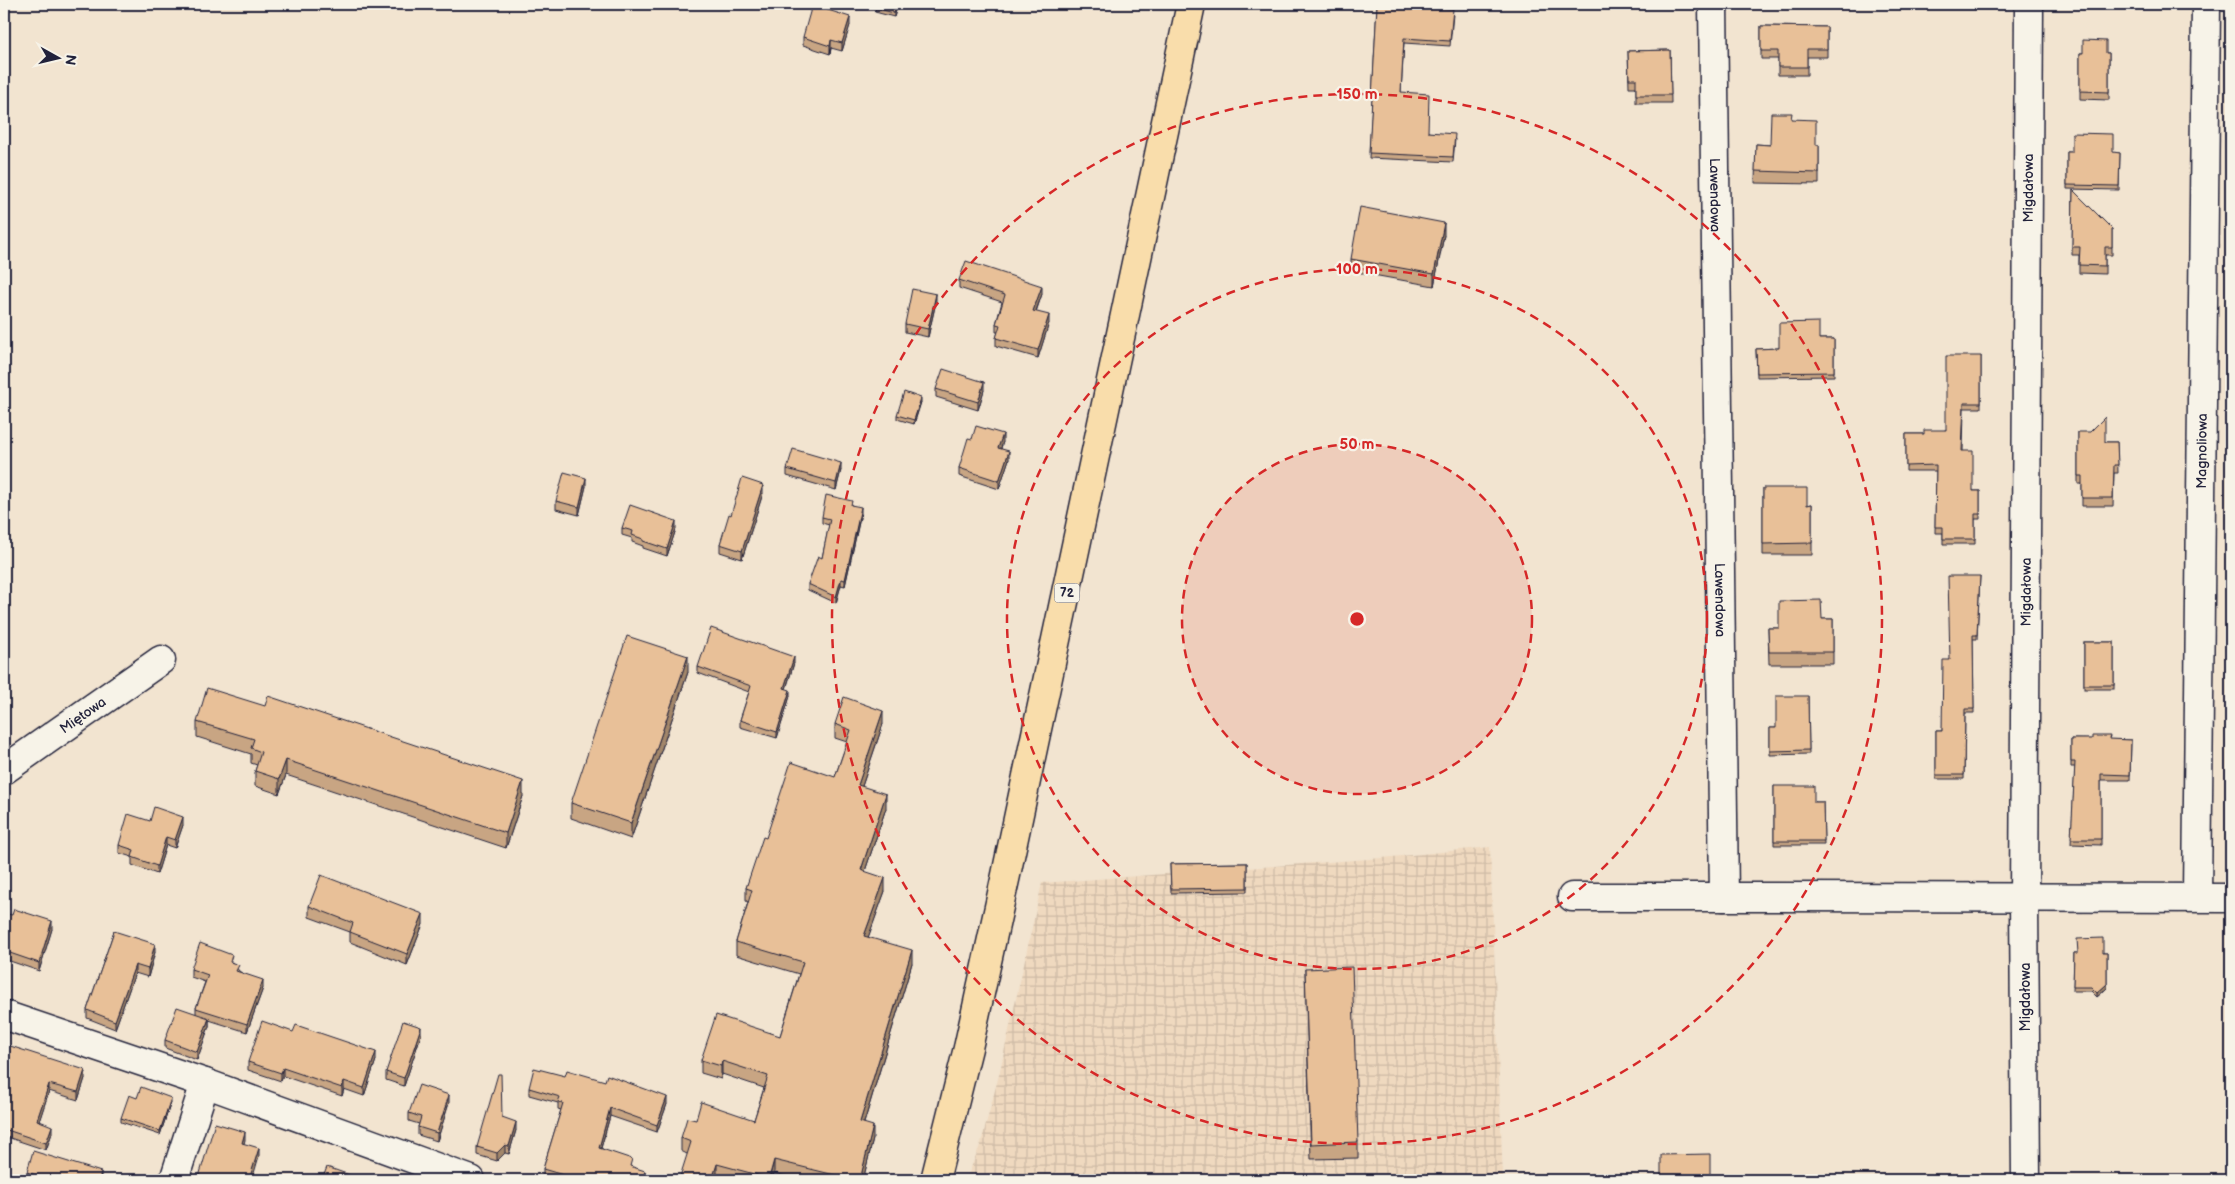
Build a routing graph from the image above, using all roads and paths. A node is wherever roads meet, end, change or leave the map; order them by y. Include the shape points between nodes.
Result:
1 (1191, 4) edge
2 (1713, 4) edge
3 (2029, 4) edge
4 (2206, 4) edge
5 (161, 660) dead end
6 (4, 770) edge
7 (1572, 897) dead end
8 (1724, 897) junction
9 (2197, 897) junction
10 (2231, 898) edge
11 (2024, 899) junction
12 (4, 1015) edge
13 (205, 1083) junction
14 (174, 1180) edge
15 (471, 1180) edge
16 (934, 1180) edge
17 (2026, 1180) edge

1 - 16 main road, 72 via 1006,875 968,1048
2 - 8 street, Lawendowa
3 - 11 street, Migdałowa
4 - 9 street, Magnoliowa
5 - 6 street, Miętowa
7 - 8 street
8 - 11 street
9 - 10 street
9 - 11 street
11 - 17 street, Migdałowa
12 - 13 street
13 - 14 street
13 - 15 street

